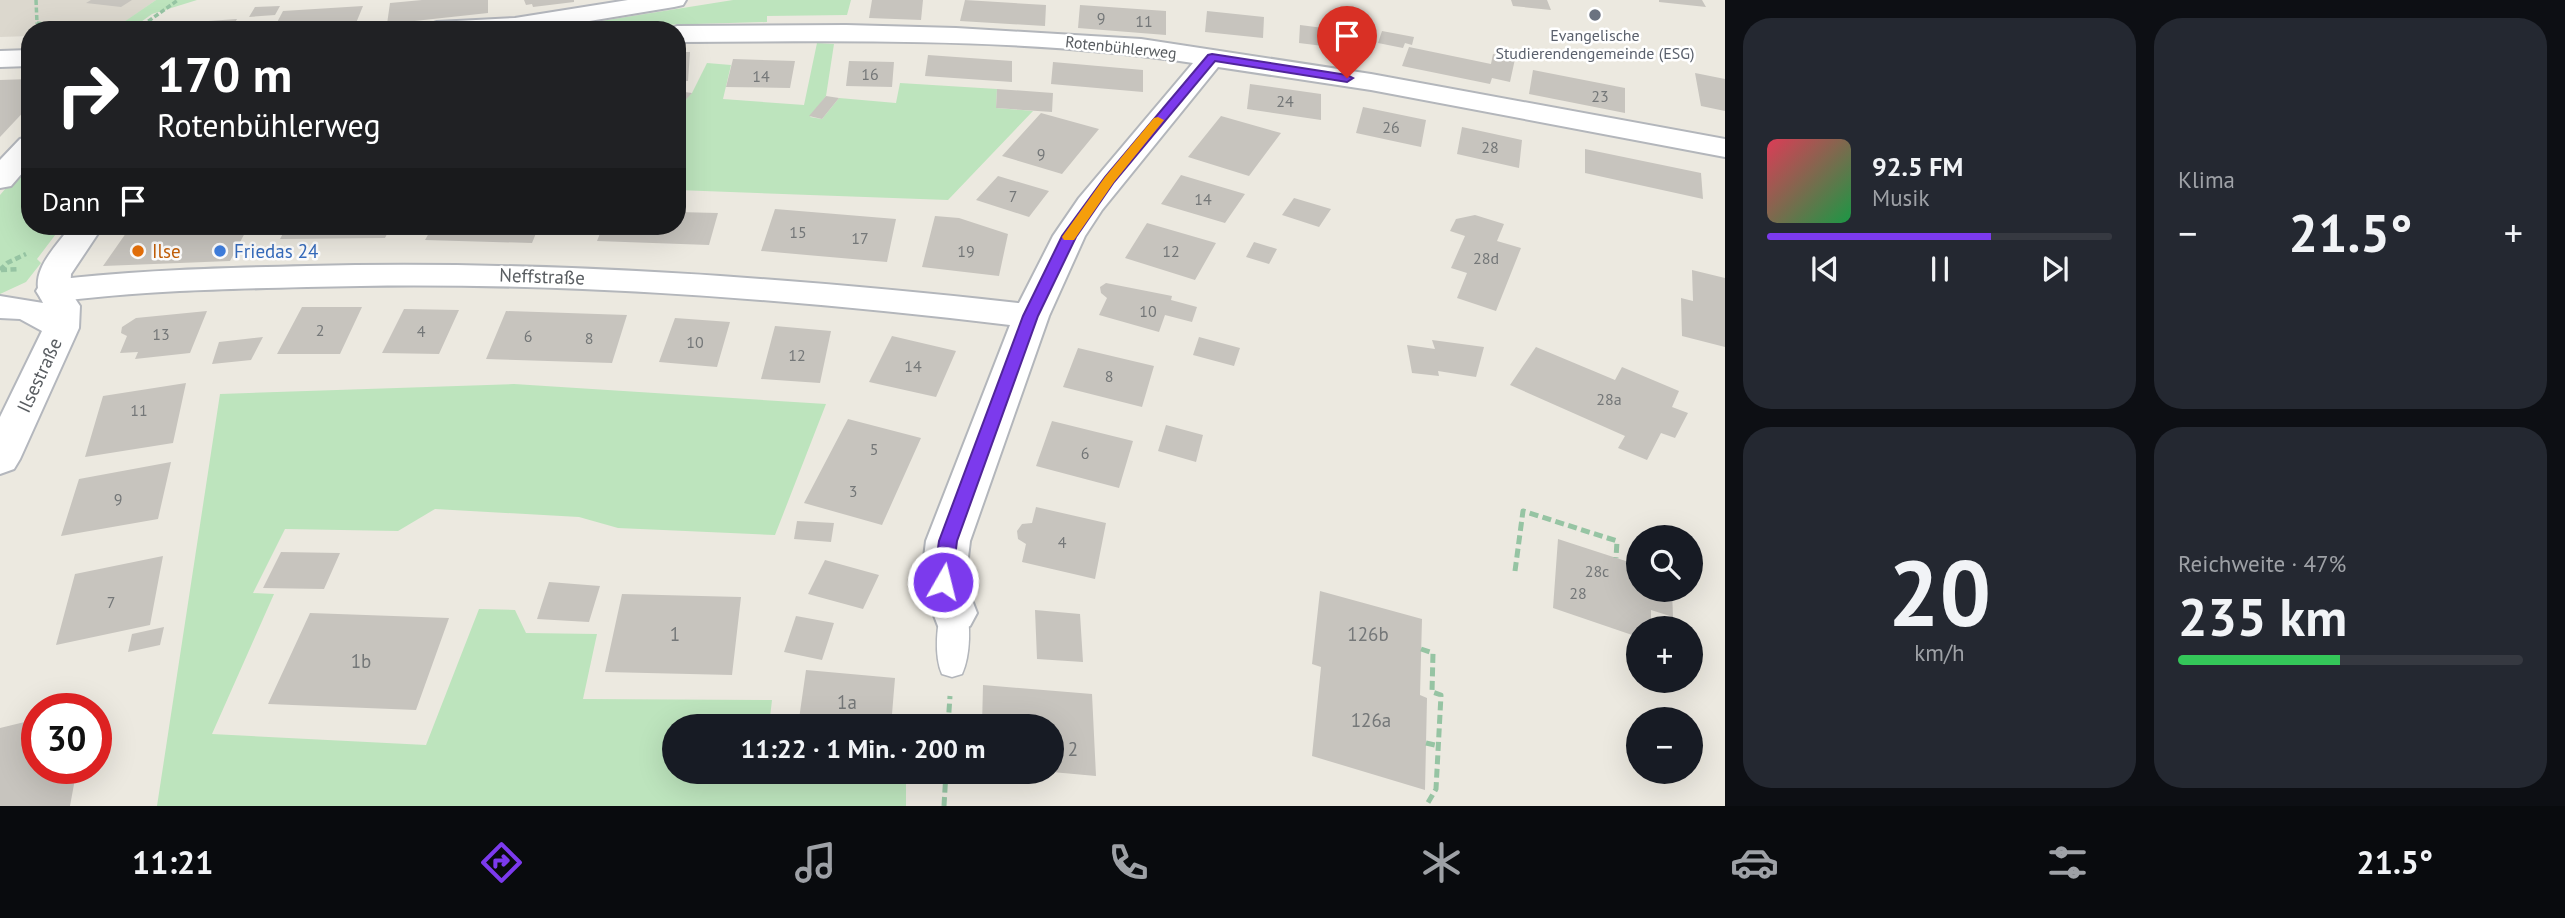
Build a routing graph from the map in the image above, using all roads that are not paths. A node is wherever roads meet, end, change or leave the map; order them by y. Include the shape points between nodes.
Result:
1 (674, 0) edge
2 (556, 21) edge
3 (686, 34) edge
4 (1212, 57) junction
5 (21, 58) edge
6 (0, 59) edge
7 (1725, 148) edge
8 (21, 155) edge
9 (0, 178) edge
10 (81, 235) edge
11 (53, 290) junction
12 (8, 307) edge
13 (1031, 316) junction
14 (61, 328) junction
15 (0, 459) edge
16 (954, 613) joint
17 (952, 665) dead end

1 - 2 street
3 - 4 street, Rotenbühlerweg via 846,33 1054,40
4 - 7 street, Rotenbühlerweg
4 - 13 street via 1090,205 1069,236
5 - 6 street
8 - 9 street
10 - 11 street via 57,268
11 - 12 street, Neffstraße
11 - 13 street, Neffstraße via 117,283 380,273 488,274 735,285
11 - 14 street via 62,306
12 - 14 street via 42,314
13 - 16 street via 948,541 943,582
14 - 15 street, Ilsestraße
16 - 17 lane

